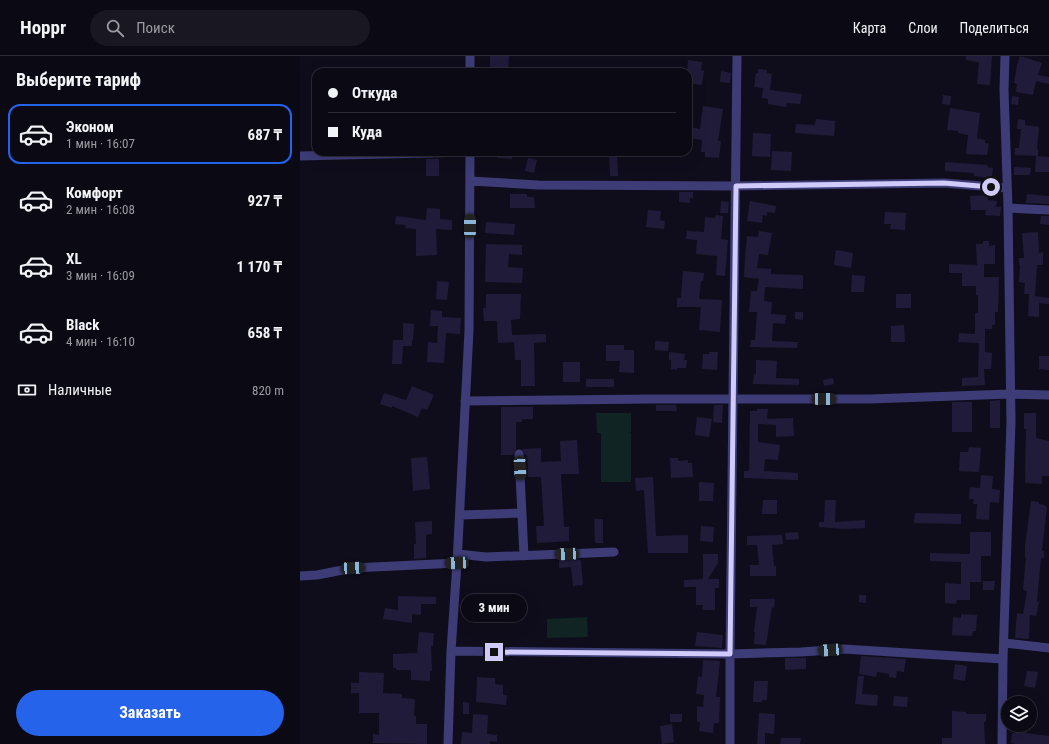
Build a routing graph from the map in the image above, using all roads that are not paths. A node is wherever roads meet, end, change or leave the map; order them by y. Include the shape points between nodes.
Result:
1 (470, 56) edge
2 (737, 56) edge
3 (1005, 56) edge
4 (470, 68) edge
5 (300, 156) edge
6 (312, 156) edge
7 (470, 156) edge
8 (470, 181) junction
9 (736, 186) junction
10 (1006, 188) junction
11 (1008, 208) junction
12 (1049, 210) edge
13 (1010, 394) junction
14 (1049, 395) edge
15 (732, 399) junction
16 (465, 401) junction
17 (519, 454) dead end
18 (522, 513) junction
19 (460, 515) junction
20 (614, 552) dead end
21 (524, 556) junction
22 (458, 559) junction
23 (300, 576) edge
24 (1004, 643) junction
25 (1049, 648) edge
26 (452, 651) junction
27 (730, 654) junction
28 (1003, 659) junction
29 (448, 744) edge
30 (730, 744) edge
31 (1002, 744) edge

1 - 4 street
2 - 9 street
3 - 10 street
5 - 6 street
7 - 8 street
8 - 9 street via 538,185
8 - 16 street via 469,331
9 - 10 street via 944,183
9 - 15 street
10 - 11 street
11 - 12 street
11 - 13 street
13 - 14 street
13 - 15 street via 870,399
13 - 24 street
15 - 16 street
15 - 27 street
16 - 19 street
17 - 18 street
18 - 19 street
18 - 21 street
19 - 22 street
20 - 21 street
21 - 22 street
22 - 23 street via 353,568
22 - 26 street
24 - 25 street
24 - 28 street
26 - 27 street
26 - 29 street
27 - 28 street via 844,649
27 - 30 street
28 - 31 street

